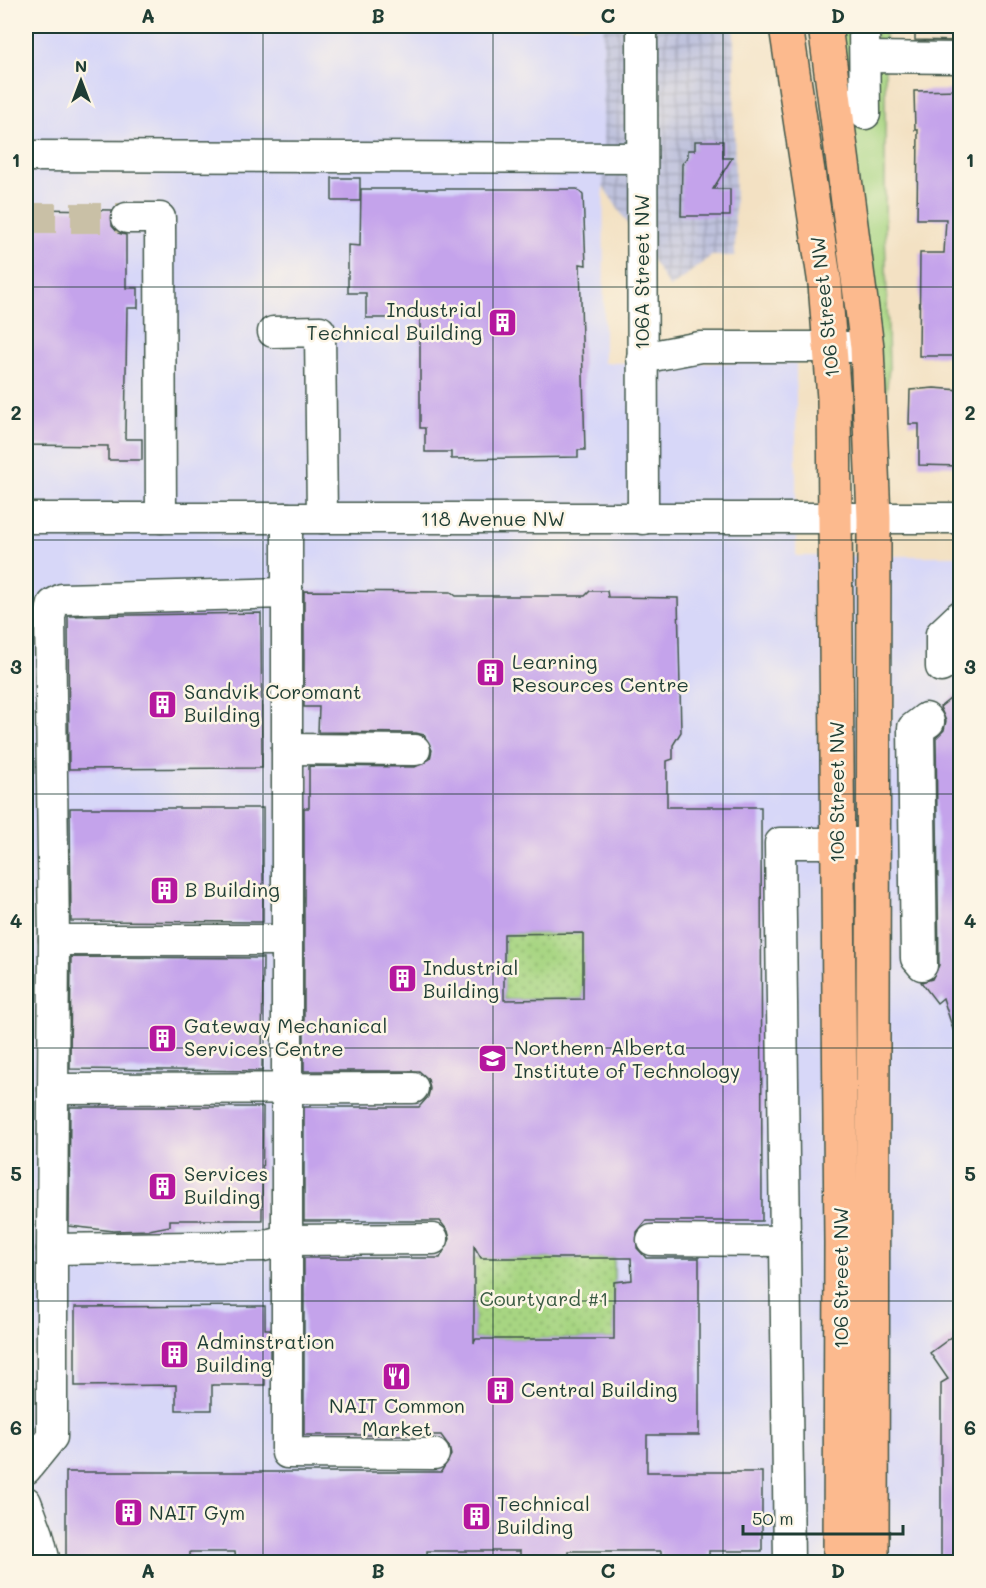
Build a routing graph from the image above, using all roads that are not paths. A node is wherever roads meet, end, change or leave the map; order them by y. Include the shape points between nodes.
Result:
1 (642, 26) edge
2 (786, 26) edge
3 (825, 26) edge
4 (864, 26) edge
5 (865, 57) junction
6 (960, 58) edge
7 (865, 114) dead end
8 (26, 156) edge
9 (642, 158) junction
10 (127, 218) tunnel mouth
11 (273, 332) dead end
12 (867, 347) junction
13 (832, 348) junction
14 (642, 358) junction
15 (26, 518) edge
16 (162, 518) junction
17 (287, 518) junction
18 (322, 518) junction
19 (874, 518) junction
20 (960, 518) edge
21 (643, 519) junction
22 (836, 519) junction
23 (287, 593) junction
24 (960, 616) edge
25 (941, 667) dead end
26 (287, 749) junction
27 (415, 750) dead end
28 (837, 842) junction
29 (874, 843) junction
30 (54, 940) junction
31 (286, 940) junction
32 (916, 958) joint
33 (413, 1088) dead end
34 (53, 1089) junction
35 (285, 1089) junction
36 (432, 1239) dead end
37 (285, 1240) junction
38 (652, 1240) dead end
39 (785, 1241) junction
40 (52, 1249) junction
41 (434, 1454) dead end
42 (26, 1468) edge
43 (26, 1502) edge
44 (45, 1563) edge
45 (789, 1563) edge
46 (840, 1563) edge
47 (872, 1563) edge

1 - 9 street, 106A Street NW
2 - 13 main road, 106 Street NW
3 - 12 main road, 106 Street NW
4 - 5 street
5 - 6 street
5 - 7 street
8 - 9 street
9 - 14 street, 106A Street NW
10 - 16 street via 160,218
11 - 18 street via 320,331
12 - 13 street
12 - 19 main road, 106 Street NW
13 - 14 street via 700,347
13 - 22 main road, 106 Street NW
14 - 21 street, 106A Street NW
15 - 16 street, 118 Avenue NW
16 - 17 street, 118 Avenue NW
17 - 18 street, 118 Avenue NW
17 - 23 street
18 - 21 street, 118 Avenue NW
19 - 20 street, 118 Avenue NW
19 - 22 street, 118 Avenue NW
19 - 29 main road, 106 Street NW
21 - 22 street, 118 Avenue NW
22 - 28 main road, 106 Street NW
23 - 26 street
23 - 30 street via 62,599 53,604 50,616
24 - 25 street via 941,634
26 - 27 street
26 - 31 street
28 - 29 street
28 - 39 street via 780,843
28 - 46 main road, 106 Street NW
29 - 47 main road, 106 Street NW
30 - 31 street
30 - 34 street
31 - 35 street
32 - 32 street via 913,728 926,718 929,722 919,729 922,966
33 - 35 street
34 - 35 street
34 - 40 street
35 - 37 street
36 - 37 street
37 - 40 street via 263,1246
37 - 41 street via 287,1453
38 - 39 street
39 - 45 street
40 - 42 street via 52,1437
43 - 44 street

